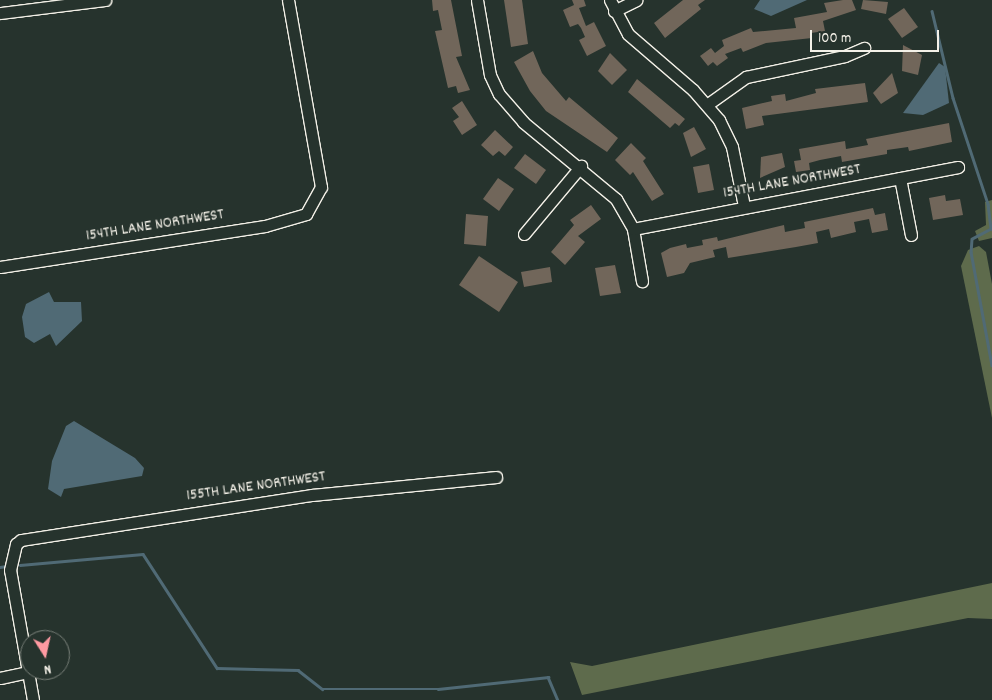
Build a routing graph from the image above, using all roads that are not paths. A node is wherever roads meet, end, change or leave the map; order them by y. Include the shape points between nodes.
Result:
1 (105, 0) edge
2 (288, 0) edge
3 (477, 0) edge
4 (637, 0) edge
5 (612, 6) edge
6 (0, 13) edge
7 (864, 48) dead end
8 (708, 104) junction
9 (581, 166) junction
10 (958, 167) dead end
11 (900, 178) junction
12 (744, 206) junction
13 (633, 229) junction
14 (524, 234) dead end
15 (911, 235) dead end
16 (0, 267) edge
17 (642, 281) dead end
18 (496, 477) dead end
19 (21, 630) edge
20 (20, 674) edge
21 (0, 678) edge
22 (29, 680) edge
23 (33, 700) edge

1 - 6 street
2 - 16 street, 154TH LANE NORTHWEST via 321,187 312,209 294,220 265,226
3 - 9 street via 490,75 499,94 523,122
4 - 5 street
5 - 8 street via 640,48
7 - 8 street via 844,56 746,77
8 - 12 street via 732,148
9 - 13 street via 616,199
9 - 14 street
10 - 11 street, 154TH LANE NORTHWEST
11 - 12 street, 154TH LANE NORTHWEST
11 - 15 street
12 - 13 street, 154TH LANE NORTHWEST
13 - 17 street
18 - 19 street, 155TH LANE NORTHWEST via 312,495 22,540 16,544 10,570
20 - 21 street
22 - 23 street

